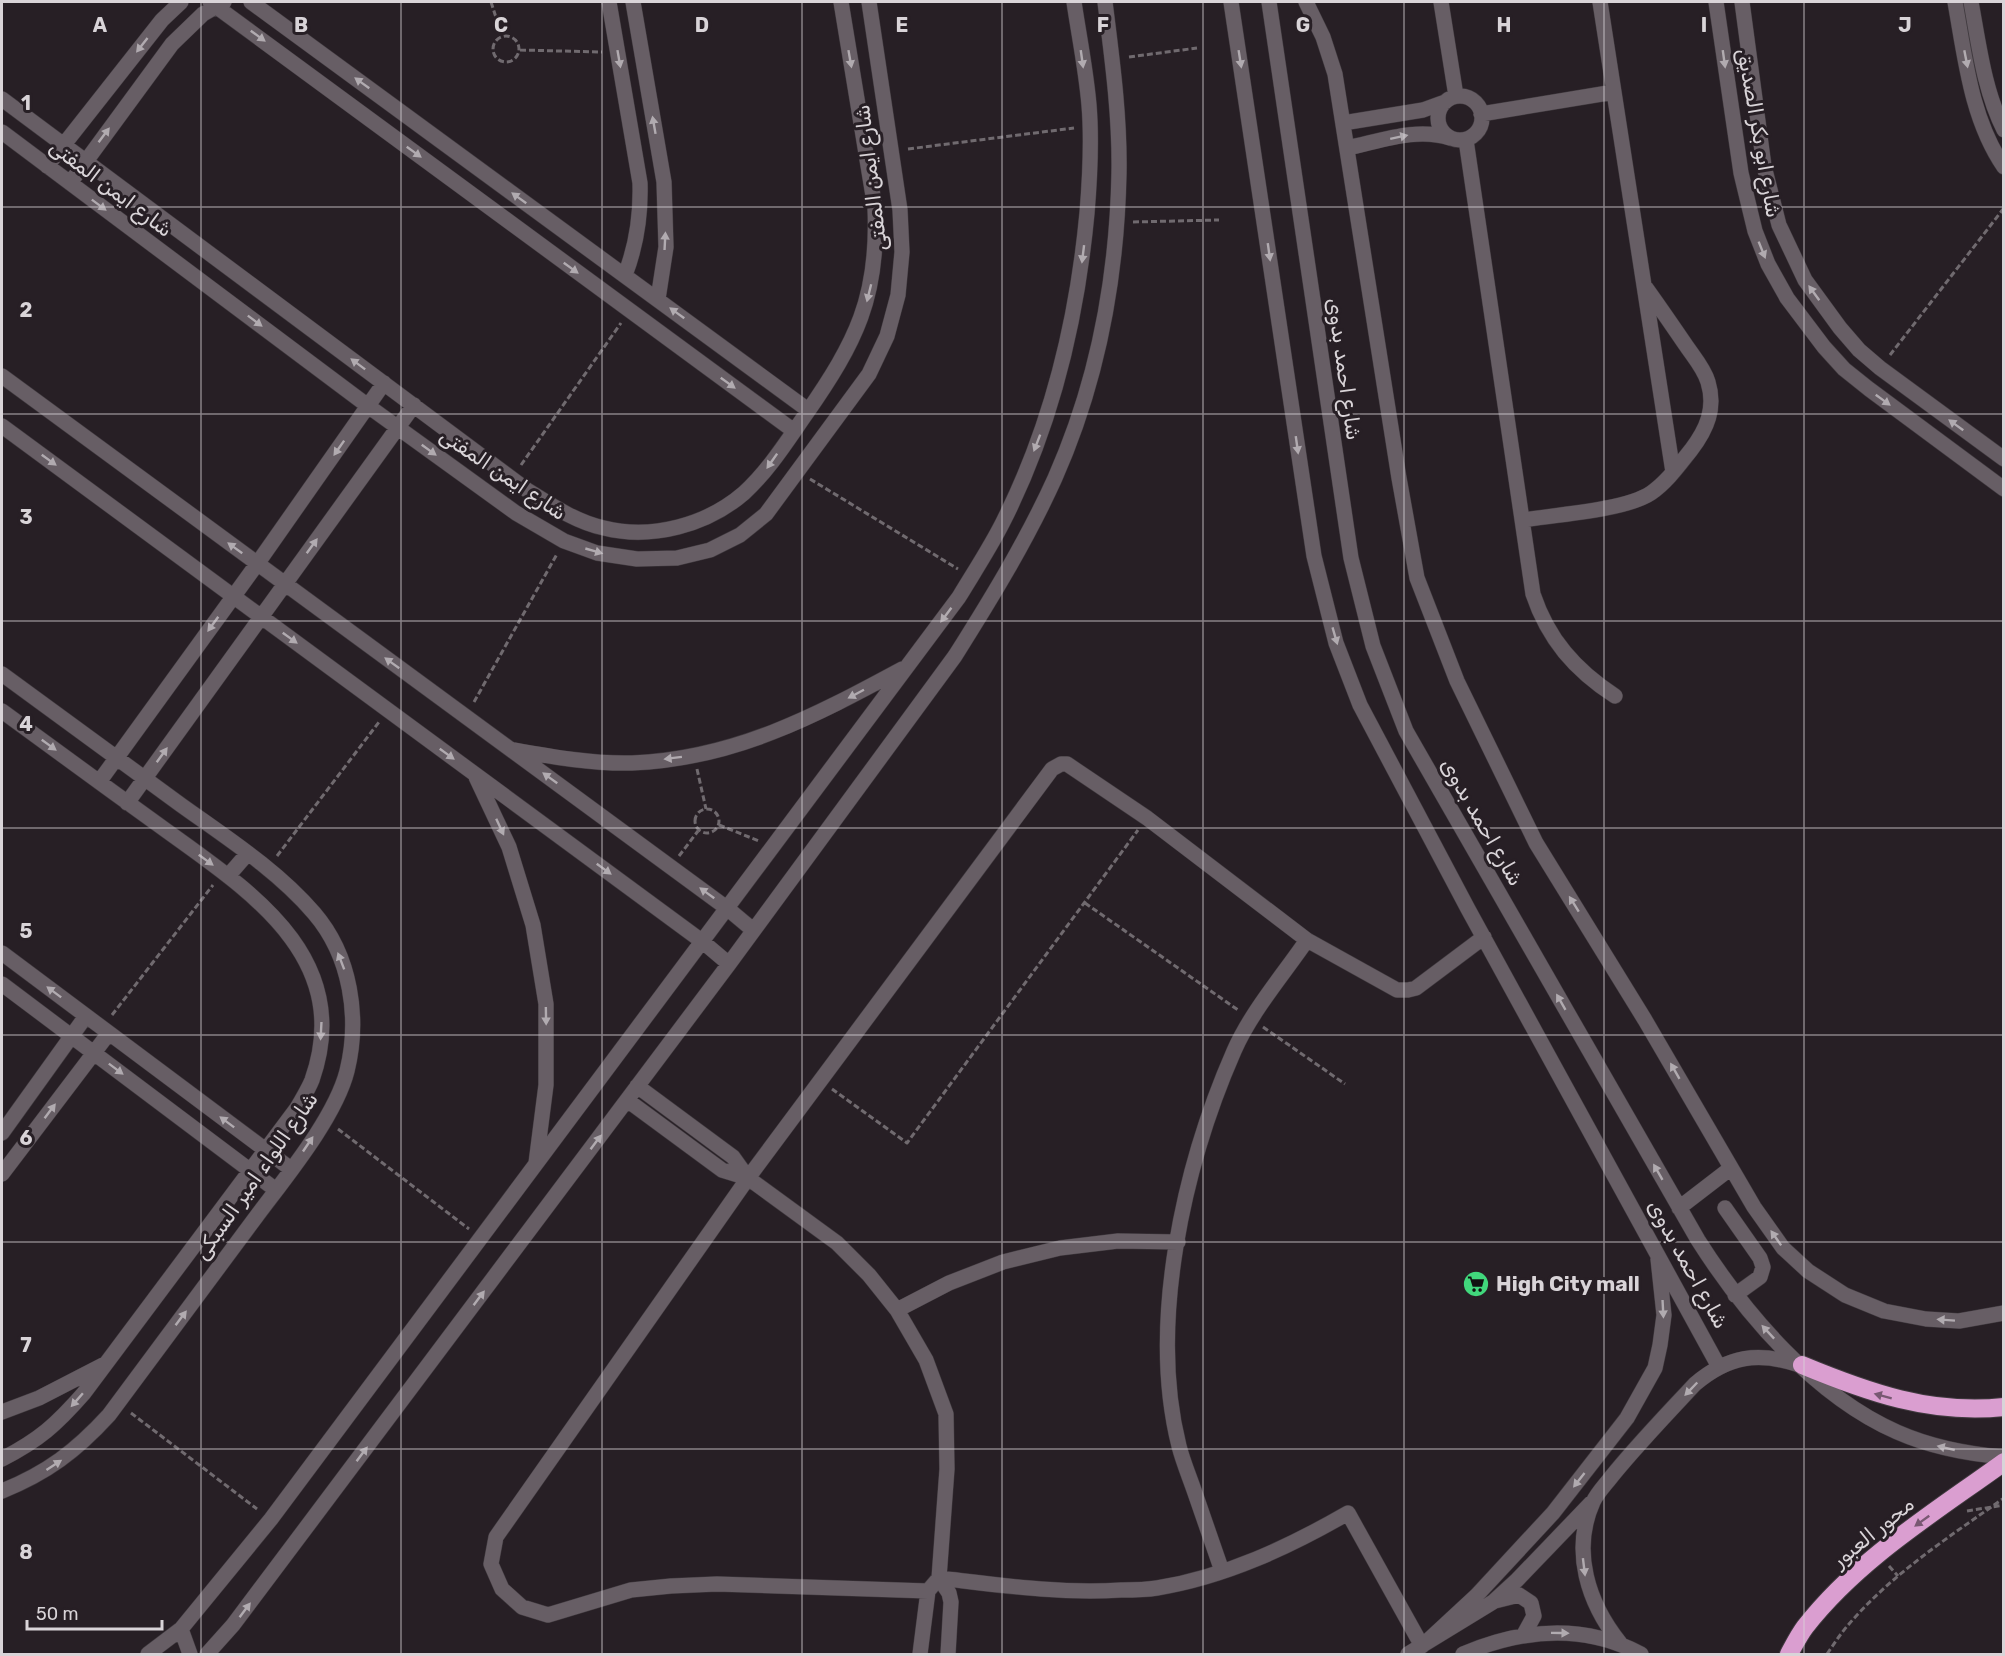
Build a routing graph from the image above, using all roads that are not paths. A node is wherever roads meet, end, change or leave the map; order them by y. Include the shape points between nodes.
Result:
1 (181, 2) edge
2 (251, 2) edge
3 (609, 2) edge
4 (633, 2) edge
5 (841, 2) edge
6 (868, 2) edge
7 (1074, 2) edge
8 (1105, 2) edge
9 (1231, 2) edge
10 (1269, 2) edge
11 (1306, 2) edge
12 (1441, 2) edge
13 (1600, 2) edge
14 (1716, 2) edge
15 (1742, 2) edge
16 (1955, 2) edge
17 (1971, 2) edge
18 (217, 3) edge
19 (316, 49) junction
20 (302, 69) junction
21 (1614, 92) junction
22 (2, 99) edge
23 (1451, 99) junction
24 (1481, 114) junction
25 (1343, 123) junction
26 (2004, 130) edge
27 (2, 132) edge
28 (1450, 138) junction
29 (1466, 140) junction
30 (63, 145) junction
31 (1347, 148) junction
32 (85, 161) junction
33 (47, 166) junction
34 (2004, 167) edge
35 (70, 183) junction
36 (625, 275) junction
37 (1643, 284) junction
38 (658, 299) junction
39 (2, 376) edge
40 (384, 383) junction
41 (414, 405) junction
42 (368, 406) junction
43 (808, 410) junction
44 (2, 426) edge
45 (398, 427) junction
46 (794, 431) junction
47 (2004, 459) edge
48 (1673, 472) junction
49 (2004, 489) edge
50 (1523, 520) junction
51 (257, 564) junction
52 (285, 584) junction
53 (234, 596) junction
54 (261, 617) junction
55 (908, 666) junction
56 (2, 674) edge
57 (1614, 696) dead end
58 (2, 711) edge
59 (510, 750) junction
60 (116, 758) junction
61 (475, 774) junction
62 (145, 779) junction
63 (99, 782) junction
64 (128, 803) junction
65 (248, 853) junction
66 (226, 874) junction
67 (728, 909) junction
68 (753, 930) junction
69 (1484, 937) junction
70 (1307, 940) junction
71 (703, 942) junction
72 (2, 953) edge
73 (729, 964) junction
74 (2, 984) edge
75 (86, 1016) junction
76 (105, 1031) junction
77 (72, 1037) junction
78 (94, 1053) junction
79 (637, 1086) junction
80 (627, 1100) junction
81 (4, 1124) edge
82 (266, 1151) junction
83 (536, 1165) junction
84 (1731, 1168) junction
85 (291, 1169) junction
86 (251, 1171) junction
87 (2, 1174) edge
88 (748, 1178) junction
89 (276, 1190) junction
90 (1679, 1208) junction
91 (1725, 1209) dead end
92 (1178, 1242) junction
93 (1657, 1251) junction
94 (1735, 1295) junction
95 (897, 1310) junction
96 (2004, 1313) edge
97 (106, 1363) junction
98 (1802, 1365) junction
99 (1719, 1366) junction
100 (2004, 1407) edge
101 (2, 1412) edge
102 (2004, 1457) edge
103 (2, 1459) edge
104 (2004, 1462) edge
105 (2, 1491) edge
106 (1593, 1501) junction
107 (1222, 1571) junction
108 (939, 1578) junction
109 (928, 1592) junction
110 (1493, 1602) junction
111 (181, 1629) junction
112 (1523, 1636) junction
113 (1620, 1643) junction
114 (1422, 1646) junction
115 (1472, 1653) edge
116 (148, 1654) edge
117 (190, 1654) edge
118 (207, 1654) edge
119 (920, 1654) edge
120 (948, 1654) edge
121 (1408, 1654) edge
122 (1641, 1654) edge
123 (1789, 1654) edge

1 -> 30 street via 162,20
2 - 19 street
3 -> 36 street via 640,183 638,234
38 -> 4 street via 666,247 664,182
5 -> 43 street, شارع ايمن المفتى via 875,208 877,242 865,309 852,341
45 -> 6 street, شارع ايمن المفتى via 516,513 564,541 597,553 637,560 677,558 710,550 740,535 766,514 869,374 887,336 898,295 900,210
7 -> 55 street via 1090,126 1089,188 1073,317 1037,442 1003,522 959,597
8 - 68 street via 1117,102 1116,243 1090,381 1068,448 1040,510 955,656
9 -> 69 street, شارع احمد بدوى via 1314,556 1336,643 1360,705
90 -> 10 street, شارع احمد بدوى via 1406,731 1372,646 1351,558
11 - 25 street via 1335,74
12 - 23 street
13 - 21 street
14 -> 49 street, شارع ابو بكر الصديق via 1741,174 1755,231 1787,298 1844,369
47 -> 15 street, شارع ابو بكر الصديق via 1858,350 1805,280 1779,225 1764,166
16 -> 34 street via 1983,128
17 - 26 street via 1985,82
18 -> 20 street
32 -> 18 street via 172,44
19 - 20 street
36 -> 19 street
20 -> 46 street
21 - 24 street
21 - 37 street
22 - 30 street, شارع ايمن المفتى
23 - 24 street via 1474,101
23 - 25 street via 1411,112
23 - 28 street via 1441,107 1438,118 1441,130
24 - 29 street via 1480,128
25 - 31 street
27 - 33 street, شارع ايمن المفتى
28 - 29 street
31 -> 28 street via 1416,133
29 - 50 street
30 - 32 street, شارع ايمن المفتى
30 - 33 street
84 -> 31 street via 1536,843 1457,681 1417,578
32 - 35 street
40 -> 32 street, شارع ايمن المفتى
33 - 35 street, شارع ايمن المفتى
35 -> 42 street, شارع ايمن المفتى
36 - 38 street
37 - 48 street
37 - 48 street via 1700,366 1711,395 1707,426
43 -> 38 street
51 -> 39 street
40 - 41 street, شارع ايمن المفتى
40 - 42 street
41 - 45 street
46 -> 41 street, شارع ايمن المفتى via 766,471 720,510 693,523 633,532 603,528 563,513
42 - 45 street, شارع ايمن المفتى
42 -> 51 street
43 - 46 street, شارع ايمن المفتى
44 -> 53 street
52 -> 45 street
48 - 50 street via 1650,494 1636,501
50 - 57 street via 1533,594 1546,627 1568,658
51 - 52 street
51 - 53 street
52 - 54 street
59 -> 52 street
53 - 54 street
53 -> 60 street
54 -> 61 street
62 -> 54 street
55 -> 59 street via 833,706 726,750 632,763 572,760
55 - 67 street
56 - 60 street, شارع اللواء امير السبكى
58 -> 63 street, شارع اللواء امير السبكى
67 -> 59 street
60 - 62 street, شارع اللواء امير السبكى
60 - 63 street
61 -> 71 street
61 -> 83 street via 513,858 533,925 546,1004 546,1085
62 - 64 street
62 - 65 street, شارع اللواء امير السبكى
63 - 64 street, شارع اللواء امير السبكى
64 -> 66 street, شارع اللواء امير السبكى
65 - 66 street
85 -> 65 street, شارع اللواء امير السبكى via 334,1104 346,1073 353,1040 353,1007 334,943 316,915
66 -> 82 street, شارع اللواء امير السبكى via 291,936 307,962 320,1011 319,1052 311,1081
67 - 68 street
67 - 71 street
68 - 73 street
69 - 70 street via 1427,981 1408,990 1397,990
69 - 93 street, شارع احمد بدوى
70 - 88 street via 1147,818 1067,764 1056,766
70 - 92 street via 1234,1049 1185,1192
71 - 73 street
71 - 83 street
75 -> 72 street
73 - 79 street
74 - 77 street
75 - 76 street
75 - 77 street
76 - 78 street
82 -> 76 street
77 - 78 street
77 - 81 street
78 -> 86 street
87 -> 78 street
79 - 80 street
79 - 88 street via 733,1157
80 - 88 street via 722,1170
118 -> 80 street via 233,1625
82 - 85 street
82 - 86 street, شارع اللواء امير السبكى
83 - 111 street via 271,1519
84 - 90 street
96 -> 84 street via 1959,1321 1926,1318 1884,1311 1845,1295 1808,1271 1783,1248
85 - 89 street, شارع اللواء امير السبكى
86 - 89 street
86 - 97 street, شارع اللواء امير السبكى
88 - 95 street via 837,1243
88 - 109 street via 496,1537 491,1564 501,1589 522,1607 548,1615 631,1590 671,1586 717,1584
105 -> 89 street, شارع اللواء امير السبكى via 57,1463 85,1441 118,1403
90 - 94 street, شارع احمد بدوى
91 - 94 street via 1763,1268 1760,1277
92 - 95 street via 1118,1241 1060,1248 1003,1262
92 - 107 street via 1168,1324 1170,1396 1179,1446
93 - 99 street, شارع احمد بدوى
93 -> 114 street via 1664,1315 1654,1368 1642,1393 1554,1513 1477,1595
98 -> 94 street, شارع احمد بدوى
95 - 108 street via 926,1360 946,1414 947,1469
97 - 101 street via 39,1398
97 -> 103 street, شارع اللواء امير السبكى via 59,1422
98 - 99 street via 1760,1357
100 -> 98 highway via 1917,1404 1879,1395
102 -> 98 street, شارع احمد بدوى via 1942,1448 1896,1432 1830,1392
99 -> 106 street via 1695,1384
104 -> 123 highway, محور العبور via 1890,1545 1842,1586 1804,1628
106 - 110 street
106 -> 113 street via 1584,1531 1584,1571 1592,1597
107 - 108 street via 1156,1588 1077,1592
107 - 114 street via 1312,1534 1348,1513
108 - 109 street
108 - 120 street via 951,1602
109 - 119 street
110 - 112 street via 1519,1596 1531,1603 1534,1616
110 - 114 street
111 - 116 street
111 - 117 street
112 -> 113 street via 1557,1632
112 - 115 street
113 - 122 street
114 - 121 street

